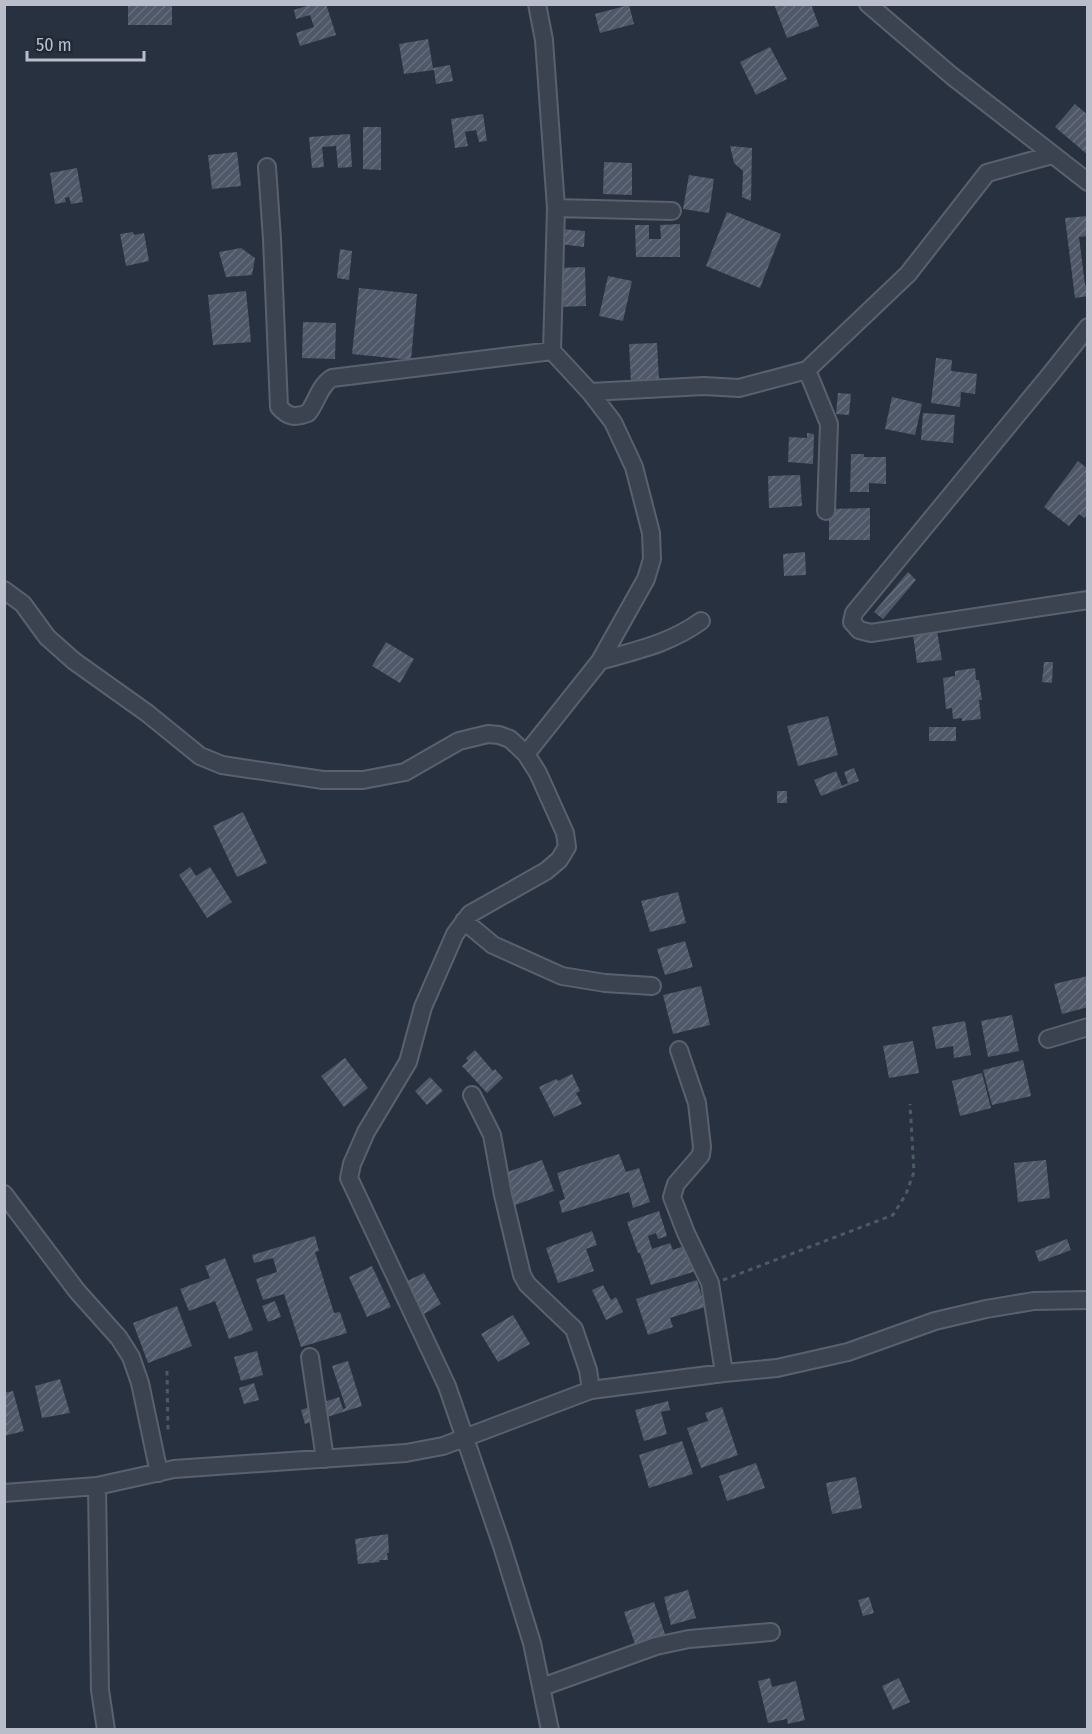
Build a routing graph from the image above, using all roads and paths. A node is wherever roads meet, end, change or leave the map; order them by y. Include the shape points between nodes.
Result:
1 (537, 4) edge
2 (868, 4) edge
3 (1052, 155) junction
4 (267, 167) dead end
5 (1088, 182) edge
6 (556, 208) junction
7 (672, 211) dead end
8 (1088, 327) edge
9 (552, 351) junction
10 (807, 370) junction
11 (590, 392) junction
12 (826, 511) dead end
13 (4, 590) edge
14 (1088, 600) edge
15 (700, 621) dead end
16 (600, 661) junction
17 (526, 754) junction
18 (464, 921) junction
19 (652, 986) dead end
20 (1088, 1027) edge
21 (1048, 1039) dead end
22 (679, 1050) dead end
23 (472, 1095) dead end
24 (910, 1104) dead end
25 (4, 1194) edge
26 (710, 1283) junction
27 (1088, 1300) edge
28 (310, 1357) dead end
29 (167, 1371) dead end
30 (724, 1373) junction
31 (591, 1390) junction
32 (464, 1438) junction
33 (169, 1441) dead end
34 (325, 1460) junction
35 (159, 1473) junction
36 (97, 1486) junction
37 (4, 1493) edge
38 (771, 1632) dead end
39 (542, 1687) junction
40 (106, 1730) edge
41 (550, 1730) edge

1 - 6 street
2 - 3 street
3 - 5 street
3 - 10 street via 987,173 908,274
4 - 9 street via 279,407 285,414 292,417 308,413 324,383 332,378
6 - 7 street
6 - 9 street
8 - 14 street via 854,613 852,622 859,630 871,633
9 - 11 street
10 - 11 street via 739,387
10 - 12 street via 829,424
11 - 16 street via 613,422 634,466 652,545 646,579
13 - 17 street via 23,604 47,637 74,661 200,756 222,765 323,780 363,780 405,772 459,741 488,734 510,739
15 - 16 street via 666,642
16 - 17 street
17 - 18 street via 565,832 564,854 546,871
18 - 19 street via 493,945 562,976
18 - 32 street via 423,1007 408,1062 366,1132 349,1178 443,1377
20 - 21 street
22 - 26 street via 697,1103 702,1147 701,1155 676,1184 672,1197
23 - 31 street via 492,1135 522,1275 574,1329
24 - 26 path via 914,1172 893,1215
25 - 35 street via 131,1357
26 - 30 street
27 - 30 street via 1034,1301 986,1309 935,1321 813,1361
28 - 34 street
29 - 33 path
30 - 31 street
31 - 32 street
32 - 34 street via 406,1453
32 - 39 street via 502,1546
34 - 35 street
35 - 36 street
36 - 37 street
36 - 40 street via 100,1690
38 - 39 street via 656,1646
39 - 41 street

